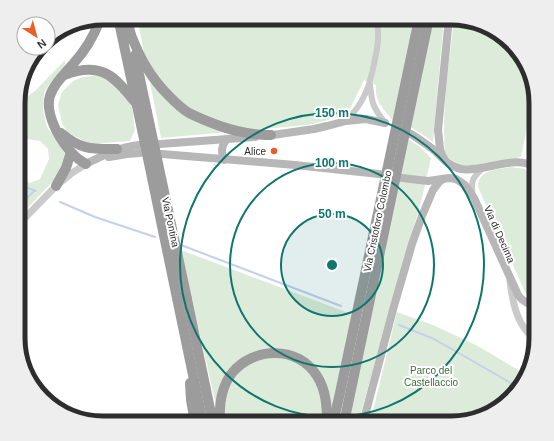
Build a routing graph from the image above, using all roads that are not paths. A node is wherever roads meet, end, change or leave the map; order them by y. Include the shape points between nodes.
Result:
1 (98, 25) edge
2 (120, 25) edge
3 (129, 25) edge
4 (378, 25) edge
5 (418, 25) edge
6 (428, 25) edge
7 (448, 25) edge
8 (131, 35) junction
9 (63, 76) junction
10 (370, 84) junction
11 (137, 104) junction
12 (346, 120) junction
13 (385, 123) joint
14 (55, 127) junction
15 (411, 134) dead end
16 (271, 135) junction
17 (227, 139) junction
18 (214, 140) junction
19 (160, 144) dead end
20 (117, 149) junction
21 (71, 152) junction
22 (162, 154) dead end
23 (214, 159) junction
24 (224, 160) junction
25 (445, 160) junction
26 (89, 162) junction
27 (529, 165) edge
28 (484, 168) junction
29 (379, 174) dead end
30 (402, 178) dead end
31 (444, 179) junction
32 (56, 186) junction
33 (474, 198) junction
34 (25, 218) edge
35 (509, 277) junction
36 (182, 298) junction
37 (529, 304) edge
38 (529, 334) edge
39 (188, 351) junction
40 (194, 416) edge
41 (202, 416) edge
42 (211, 416) edge
43 (220, 416) edge
44 (327, 416) edge
45 (335, 416) edge
46 (345, 416) edge
47 (365, 416) edge

1 - 9 highway via 84,50
2 - 11 highway, Via Pontina
3 - 8 highway, Via Pontina
4 - 10 street via 379,39
5 - 45 highway, Via Cristoforo Colombo
6 - 46 highway, Via Cristoforo Colombo
7 - 25 main road via 438,130 440,149
8 - 16 highway via 151,76 185,110 232,130
8 - 36 highway, Via Pontina, bridge
9 - 11 highway via 84,69 102,71 120,83
9 - 14 highway via 52,90 49,99 49,110
10 - 12 street via 358,106
10 - 13 street via 374,106
11 - 36 highway, Via Pontina, bridge
12 - 13 main road via 366,119
12 - 16 main road via 318,128
14 - 20 highway via 76,144 92,148
14 - 21 highway
15 - 25 main road
16 - 17 main road
17 - 18 main road
17 - 24 main road via 222,148
18 - 19 main road
18 - 23 main road
20 - 26 main road
20 - 26 main road via 128,146 140,149
21 - 26 highway via 77,159
21 - 32 highway
22 - 23 main road
23 - 24 main road
24 - 29 main road
25 - 28 main road via 452,166 462,169
26 - 32 street
27 - 28 main road via 520,162
28 - 33 street, Via di Decima via 473,181
30 - 31 main road, Via di Decima via 428,181
31 - 33 main road, Via di Decima via 462,182
31 - 47 main road via 438,182 433,190 412,244
32 - 34 street
33 - 35 main road, Via di Decima
35 - 37 main road, Via di Decima via 516,293
35 - 38 street, Via di Decima via 518,317
36 - 39 highway, Via Pontina
36 - 42 highway, Via Pontina
39 - 40 highway
39 - 41 highway, Via Pontina
43 - 44 highway via 222,395 232,374 256,356 275,353 298,358 313,370 324,392

